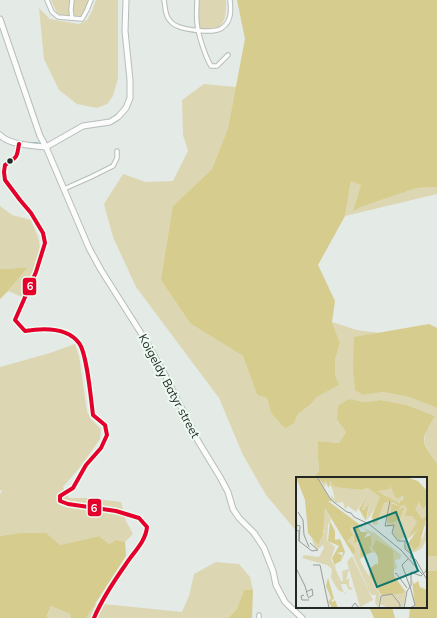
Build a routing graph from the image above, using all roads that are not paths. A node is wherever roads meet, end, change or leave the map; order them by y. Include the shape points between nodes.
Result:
1 (47, 0) edge
2 (72, 0) edge
3 (91, 0) edge
4 (126, 0) edge
5 (164, 0) edge
6 (197, 0) edge
7 (230, 0) edge
8 (72, 18) junction
9 (0, 19) edge
10 (198, 31) junction
11 (228, 55) dead end
12 (0, 136) edge
13 (19, 144) junction
14 (46, 147) junction
15 (117, 152) dead end
16 (64, 189) junction
17 (94, 618) edge
18 (302, 618) edge

1 - 8 street via 52,12 58,17
2 - 8 street
3 - 8 street via 82,18
4 - 14 street via 125,31 130,98 126,108 110,122 83,126
5 - 10 street via 168,18 175,25
6 - 10 street
7 - 10 street via 231,14 222,29
9 - 14 street, Koigeldy Batyr street
10 - 11 street via 211,66 217,66
12 - 13 street
13 - 14 street
13 - 17 street via 18,154 6,165 5,180 32,213 45,243 36,272 15,320 25,332 38,329 62,331 72,335 80,343 85,355 93,415 105,425 106,435 101,448 86,465 73,488 60,496 60,501 139,518 148,527 140,545
14 - 16 street, Koigeldy Batyr street
15 - 16 street via 113,166
16 - 18 street, Koigeldy Batyr street via 89,248 146,341 198,441 228,492 233,509 264,548 276,585 285,602

